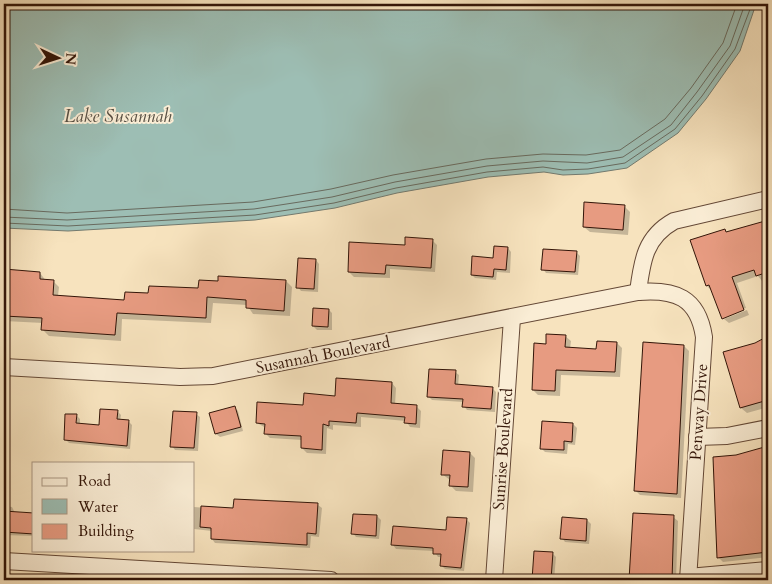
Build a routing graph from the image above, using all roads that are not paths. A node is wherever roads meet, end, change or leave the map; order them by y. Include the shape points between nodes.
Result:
1 (768, 199) edge
2 (638, 292) junction
3 (512, 318) junction
4 (4, 367) edge
5 (768, 428) edge
6 (697, 437) junction
7 (4, 560) edge
8 (768, 570) edge
9 (688, 579) edge
10 (331, 580) edge
11 (494, 580) edge

1 - 2 street via 674,221 660,228 644,256
2 - 3 street, Susannah Boulevard
2 - 6 street, Penway Drive via 657,290 672,293 688,301 702,322 704,337
3 - 4 street, Susannah Boulevard via 213,376
3 - 11 street, Sunrise Boulevard
5 - 6 street via 727,436
6 - 9 street, Penway Drive
7 - 10 street
8 - 9 street

